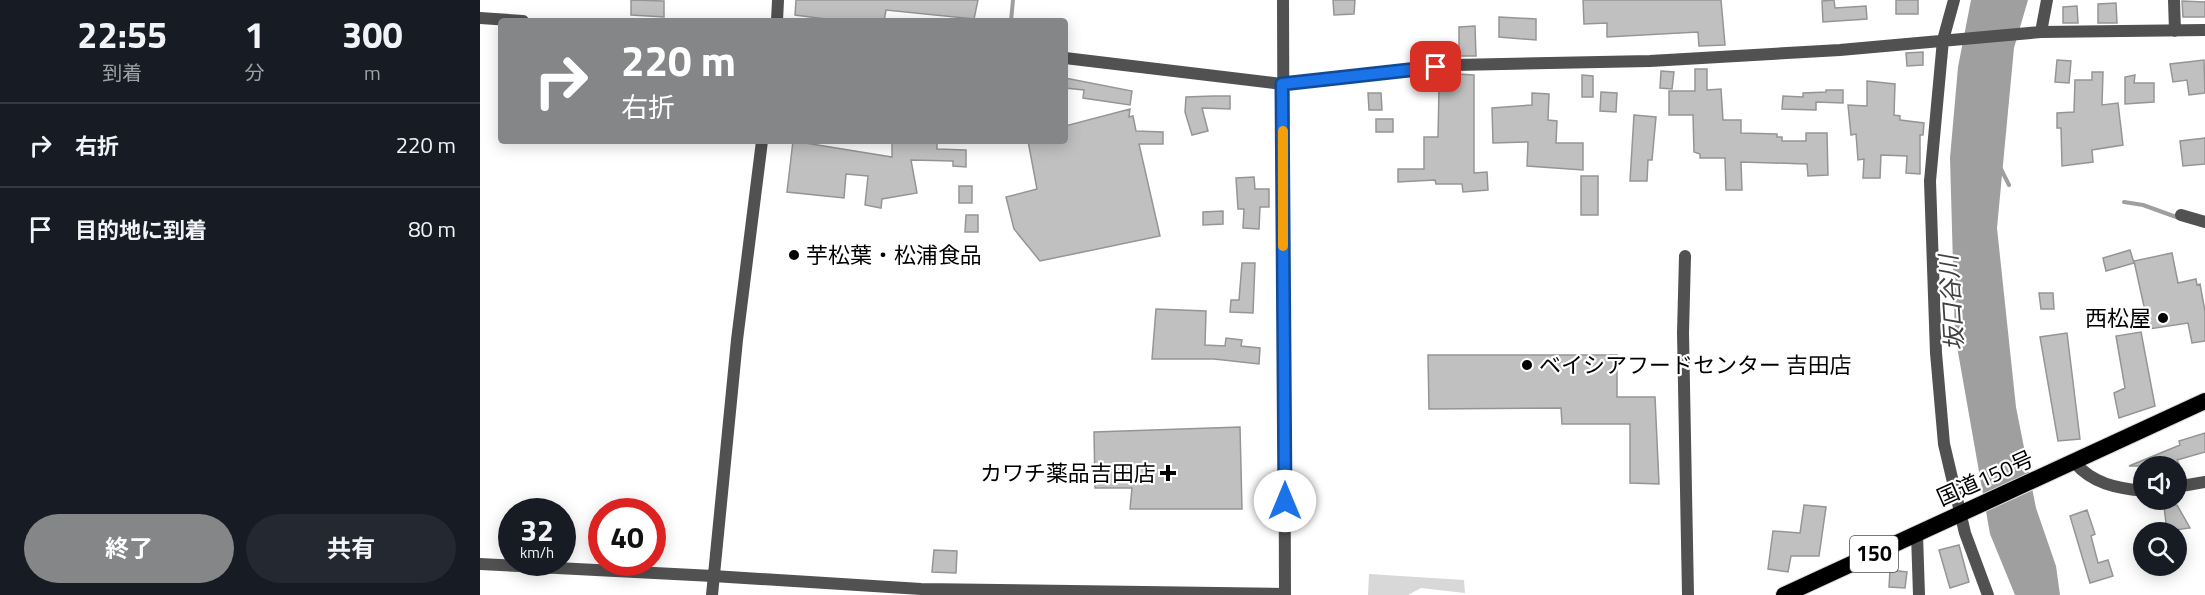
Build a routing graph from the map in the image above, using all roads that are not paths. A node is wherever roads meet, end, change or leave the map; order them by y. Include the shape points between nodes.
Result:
1 (778, 0) edge
2 (1283, 0) edge
3 (1954, 0) edge
4 (2047, 0) edge
5 (2174, 0) edge
6 (480, 18) edge
7 (777, 18) edge
8 (498, 19) edge
9 (2205, 30) edge
10 (2175, 31) junction
11 (2041, 32) junction
12 (1947, 40) junction
13 (1068, 58) edge
14 (1282, 84) junction
15 (762, 144) edge
16 (2181, 215) dead end
17 (2205, 222) edge
18 (1685, 256) dead end
19 (2205, 401) edge
20 (2074, 462) junction
21 (2205, 482) edge
22 (2187, 486) edge
23 (2133, 489) edge
24 (1963, 513) junction
25 (1917, 534) junction
26 (480, 564) edge
27 (713, 576) junction
28 (712, 595) edge
29 (1285, 595) edge
30 (1688, 595) edge
31 (1784, 595) edge
32 (1919, 595) edge
33 (1988, 595) edge

1 - 7 street
2 - 14 street
3 - 12 street
4 - 11 street
5 - 10 street
6 - 8 street
9 - 10 street
10 - 11 street
11 - 12 street
12 - 14 street via 1662,60 1417,68
12 - 24 street via 1930,181 1932,276 1944,444
13 - 14 street
14 - 29 street
15 - 27 street
16 - 17 street
18 - 30 street
19 - 20 highway, 国道150号 / 150
20 - 23 street via 2086,476
20 - 24 highway, 国道150号 / 150
21 - 22 street
24 - 25 highway, 国道150号 / 150
24 - 33 street
25 - 31 highway, 国道150号 / 150
25 - 32 street
26 - 27 street
27 - 28 street
27 - 29 street via 921,590

